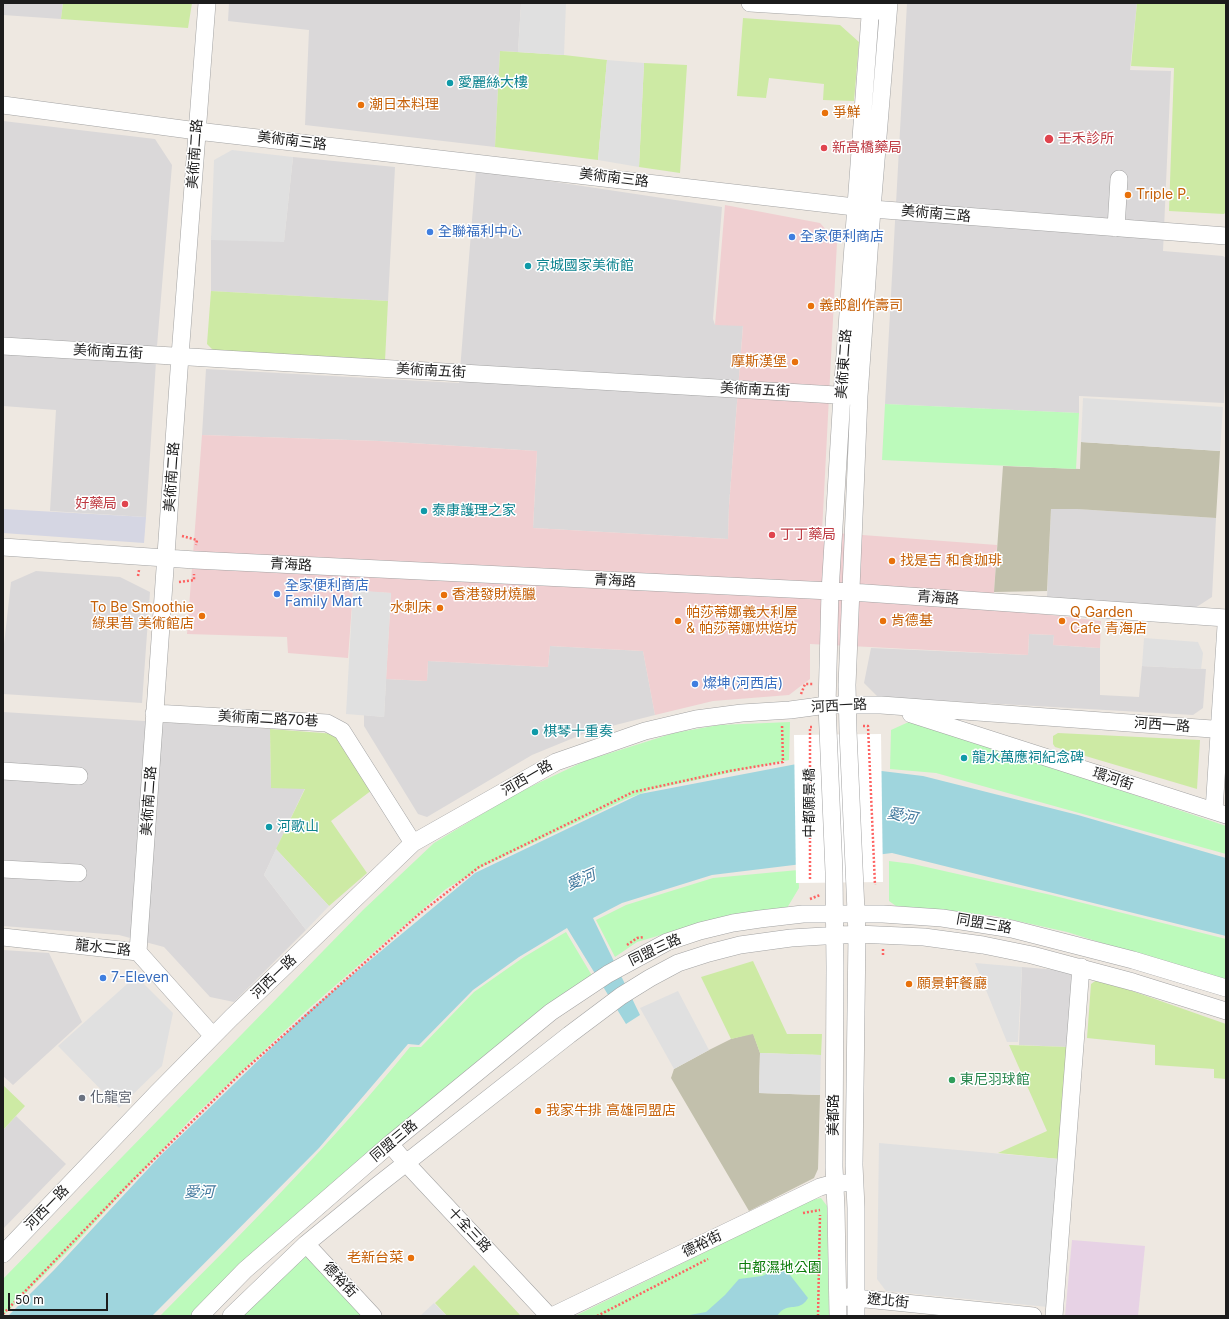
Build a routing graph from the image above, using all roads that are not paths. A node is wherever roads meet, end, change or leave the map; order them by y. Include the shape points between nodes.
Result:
1 (207, 3) edge
2 (750, 3) edge
3 (870, 7) edge
4 (889, 7) edge
5 (3, 105) edge
6 (197, 131) junction
7 (1120, 179) dead end
8 (855, 206) junction
9 (872, 209) junction
10 (1116, 228) junction
11 (1226, 236) edge
12 (3, 346) edge
13 (180, 356) junction
14 (842, 395) junction
15 (859, 396) junction
16 (3, 547) edge
17 (166, 558) junction
18 (830, 592) junction
19 (851, 592) junction
20 (1226, 618) edge
21 (1226, 626) edge
22 (827, 705) junction
23 (847, 705) junction
24 (886, 706) junction
25 (154, 713) junction
26 (828, 726) joint
27 (1223, 730) edge
28 (3, 770) edge
29 (80, 776) dead end
30 (1220, 813) edge
31 (413, 843) junction
32 (3, 869) edge
33 (78, 873) dead end
34 (834, 913) junction
35 (856, 913) junction
36 (733, 923) junction
37 (857, 934) junction
38 (835, 935) junction
39 (3, 938) edge
40 (740, 945) junction
41 (138, 952) junction
42 (1081, 967) junction
43 (1226, 988) edge
44 (1226, 1011) edge
45 (213, 1036) junction
46 (390, 1144) junction
47 (406, 1163) junction
48 (835, 1183) junction
49 (855, 1183) junction
50 (306, 1244) junction
51 (6, 1245) edge
52 (838, 1297) junction
53 (856, 1298) junction
54 (200, 1316) edge
55 (231, 1316) edge
56 (374, 1316) edge
57 (549, 1316) edge
58 (552, 1316) edge
59 (838, 1316) edge
60 (856, 1316) edge
61 (1033, 1316) edge
62 (1054, 1316) edge

1 - 6 street, 美術南二路
2 - 3 street
3 - 4 street
3 - 8 street, 美術東二路
4 - 9 street, 美術東二路
5 - 6 street, 美術南三路
6 - 8 street, 美術南三路
6 - 13 street, 美術南二路
7 - 10 street
8 - 9 street, 美術南三路
8 - 14 street, 美術東二路
9 - 10 street, 美術南三路
9 - 15 street, 美術東二路
10 - 11 street, 美術南三路
12 - 13 street, 美術南五街
13 - 14 street, 美術南五街
13 - 17 street, 美術南二路
14 - 15 street, 美術南五街
14 - 18 street, 美術東二路
15 - 19 street, 美術東二路
16 - 17 street, 青海路
17 - 18 street, 青海路
17 - 25 street, 美術南二路
18 - 19 street, 青海路
18 - 22 street, 美術東二路
19 - 20 street, 青海路
19 - 23 street, 美術東二路
21 - 27 street
22 - 23 street, 河西一路
22 - 26 street, 美術東二路
22 - 31 street, 河西一路 via 696,719 645,731 556,762
23 - 24 street, 河西一路
23 - 35 street, 美術東二路
24 - 27 street, 河西一路
24 - 30 street, 環河街
25 - 31 street, 美術南二路70巷 via 327,723 342,731
25 - 41 street, 美術南二路
26 - 34 street, 中都願景橋
27 - 30 street
28 - 29 street
31 - 45 street, 河西一路
32 - 33 street
34 - 35 street, 同盟三路
34 - 36 street, 同盟三路 via 781,916
34 - 38 street, 美都路
35 - 37 street, 美都路
35 - 43 street, 同盟三路 via 942,918 1012,928
36 - 40 street
36 - 46 street, 同盟三路 via 667,942 608,974 551,1012
37 - 38 street, 同盟三路
37 - 42 street, 同盟三路 via 924,937 983,945
37 - 49 street, 美都路
38 - 40 street, 同盟三路
38 - 48 street, 美都路
39 - 41 street, 龍水二路
40 - 47 street, 同盟三路 via 678,963 621,996
41 - 45 street, 龍水二路
42 - 44 street, 同盟三路
42 - 62 street
45 - 51 street, 河西一路
46 - 47 street, 十全三路
46 - 54 street, 同盟三路 via 245,1270
47 - 50 street, 同盟三路
47 - 57 street, 十全三路
48 - 49 street, 德裕街
48 - 52 street, 美都路
48 - 58 street, 德裕街 via 820,1187
49 - 53 street, 美都路
50 - 55 street, 同盟三路
50 - 56 street, 德裕街
52 - 53 street, 遼北街
52 - 59 street, 美都路
53 - 60 street, 美都路
53 - 61 street, 遼北街

